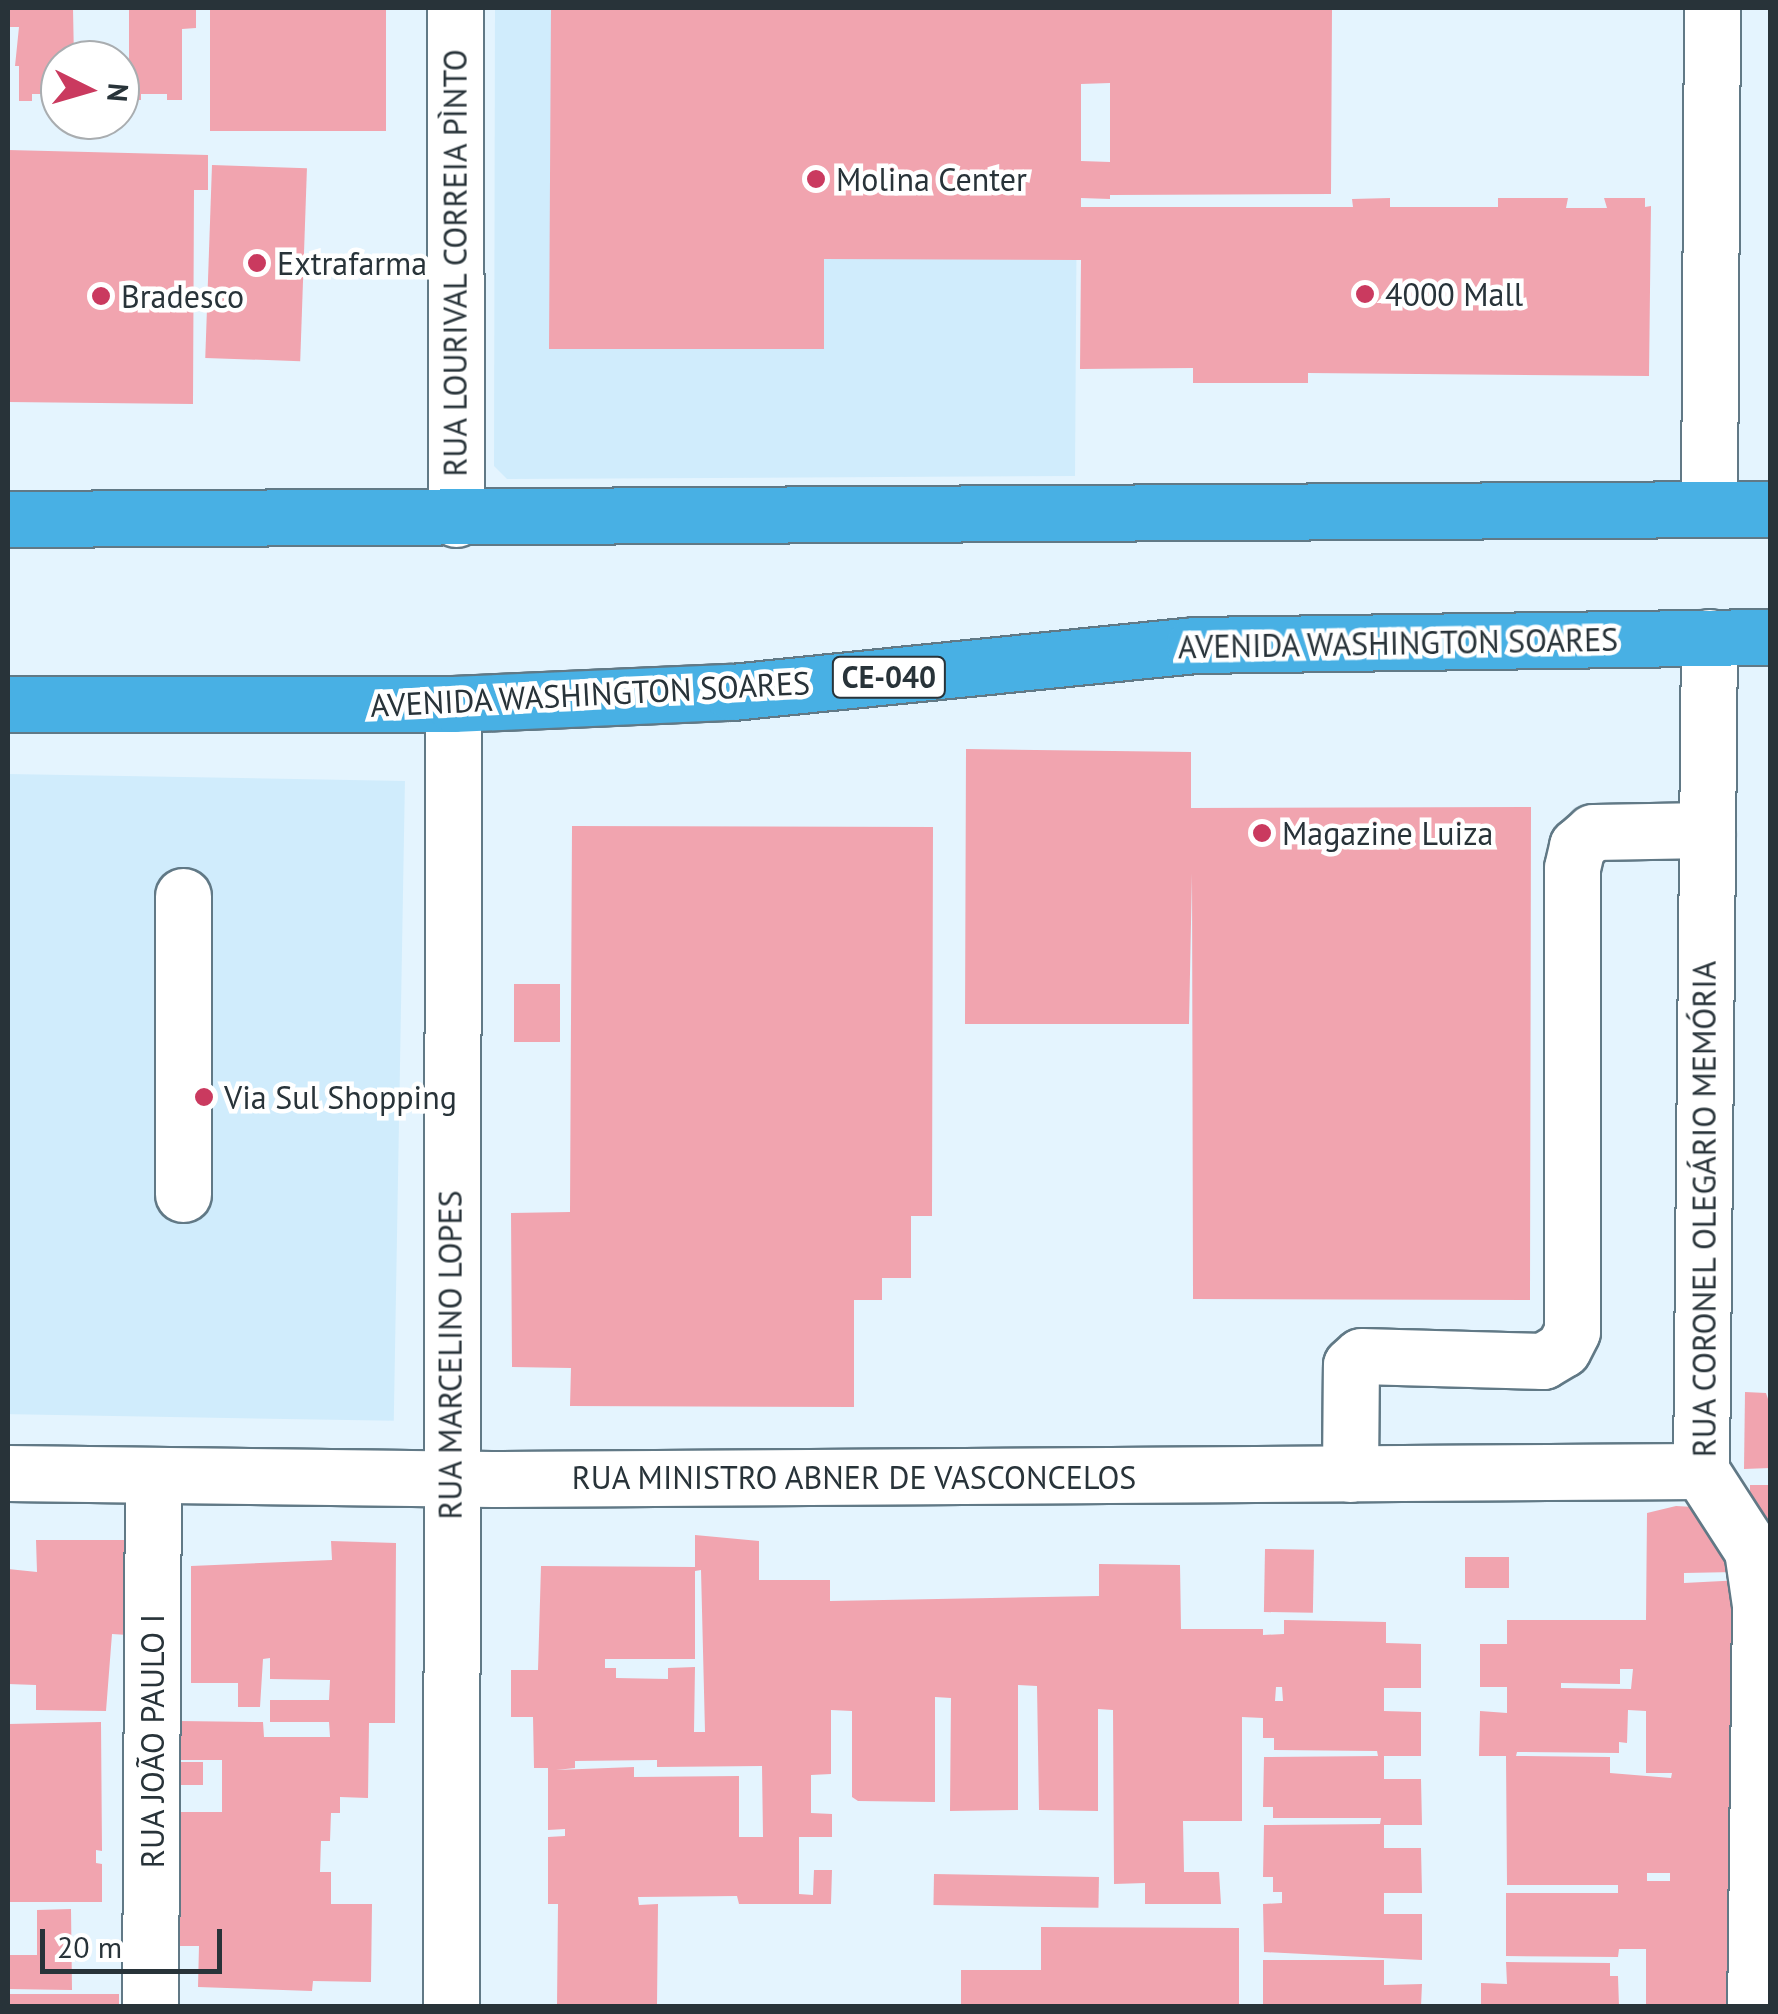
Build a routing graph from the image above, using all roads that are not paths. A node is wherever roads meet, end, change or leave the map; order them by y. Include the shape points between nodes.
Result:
1 (455, 8) edge
2 (1712, 8) edge
3 (1710, 509) junction
4 (1770, 509) edge
5 (8, 519) edge
6 (456, 519) junction
7 (1709, 637) junction
8 (1770, 637) edge
9 (8, 704) edge
10 (453, 704) junction
11 (1706, 830) junction
12 (182, 896) dead end
13 (183, 1194) dead end
14 (1701, 1471) junction
15 (8, 1473) edge
16 (153, 1474) junction
17 (1350, 1474) junction
18 (450, 1478) junction
19 (1761, 1550) edge
20 (150, 2006) edge
21 (451, 2006) edge
22 (1755, 2006) edge

1 - 6 street, RUA LOURIVAL CORREIA PÌNTO
2 - 3 street
3 - 4 highway
3 - 6 highway
5 - 6 highway
7 - 8 highway, AVENIDA WASHINGTON SOARES / CE-040
7 - 10 highway, AVENIDA WASHINGTON SOARES / CE-040 via 1194,646 732,692
7 - 11 street, RUA CORONEL OLEGÁRIO MEMÓRIA
9 - 10 highway, AVENIDA WASHINGTON SOARES / CE-040
10 - 18 street, RUA MARCELINO LOPES
11 - 14 street, RUA CORONEL OLEGÁRIO MEMÓRIA
11 - 17 street via 1593,832 1577,846 1572,1331 1563,1350 1543,1361 1360,1356 1350,1365
12 - 13 street
14 - 17 street, RUA MINISTRO ABNER DE VASCONCELOS
14 - 19 street, RUA CORONEL OLEGÁRIO MEMÓRIA
15 - 16 street, RUA MINISTRO ABNER DE VASCONCELOS
16 - 18 street, RUA MINISTRO ABNER DE VASCONCELOS
16 - 20 street, RUA JOÃO PAULO I
17 - 18 street, RUA MINISTRO ABNER DE VASCONCELOS
18 - 21 street, RUA MARCELINO LOPES
19 - 22 street, RUA CORONEL OLEGÁRIO MEMÓRIA

